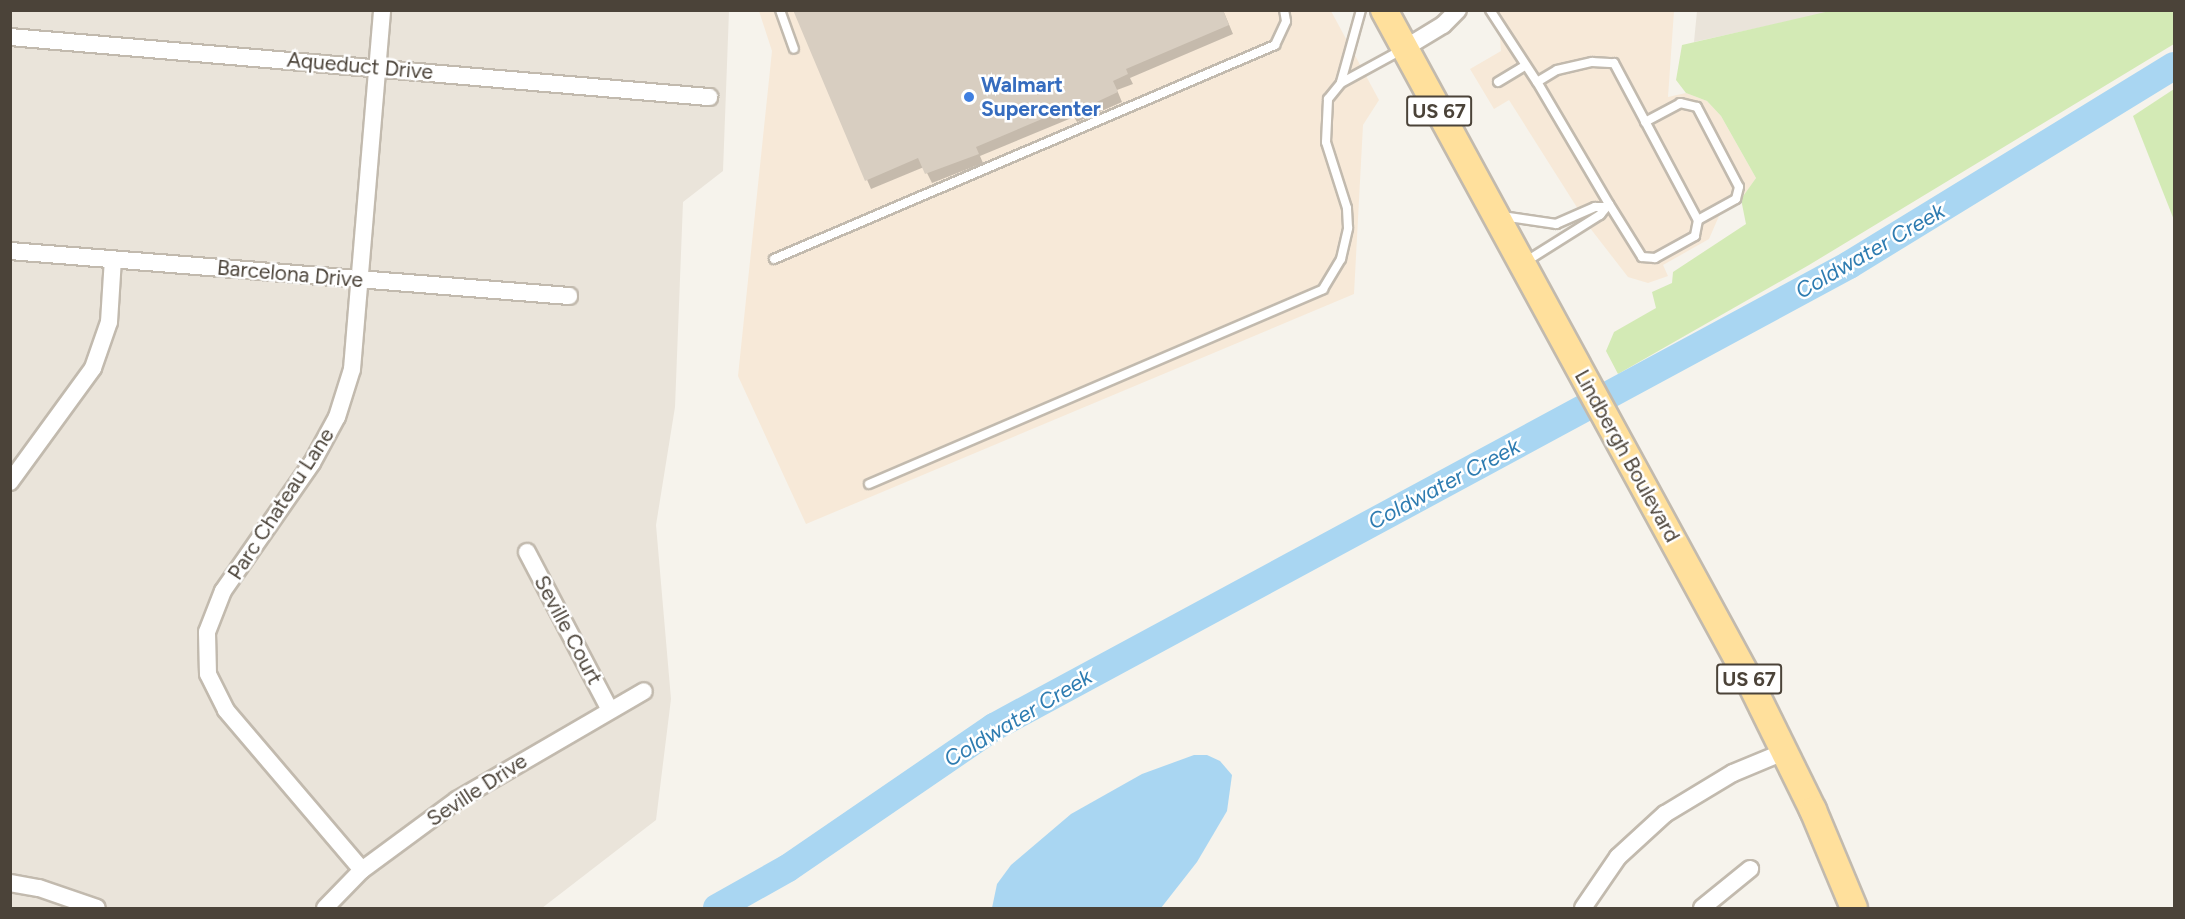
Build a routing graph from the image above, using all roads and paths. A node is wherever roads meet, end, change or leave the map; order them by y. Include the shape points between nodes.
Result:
1 (382, 10) edge
2 (780, 10) edge
3 (1284, 10) edge
4 (1361, 10) edge
5 (1384, 10) edge
6 (1458, 10) edge
7 (1490, 10) edge
8 (10, 38) edge
9 (1405, 48) junction
10 (794, 49) dead end
11 (1525, 66) junction
12 (378, 67) junction
13 (1498, 82) dead end
14 (1537, 82) junction
15 (1341, 83) junction
16 (709, 96) dead end
17 (1645, 122) junction
18 (1607, 205) junction
19 (1496, 215) junction
20 (1698, 220) junction
21 (10, 251) edge
22 (114, 259) junction
23 (774, 259) dead end
24 (1522, 264) junction
25 (360, 280) junction
26 (569, 296) dead end
27 (10, 482) edge
28 (869, 484) dead end
29 (527, 552) dead end
30 (644, 691) dead end
31 (609, 708) junction
32 (1786, 751) junction
33 (1750, 869) dead end
34 (362, 870) junction
35 (10, 883) edge
36 (97, 909) edge
37 (325, 909) edge
38 (1583, 909) edge
39 (1702, 909) edge
40 (1854, 909) edge

1 - 12 street, Parc Chateau Lane
2 - 10 lane
3 - 23 lane via 1286,21 1275,45
4 - 15 lane
5 - 9 main road, Lindbergh Boulevard / US 67
6 - 9 street via 1443,26
7 - 11 lane
8 - 12 street, Aqueduct Drive
9 - 15 lane
9 - 19 main road, Lindbergh Boulevard / US 67
11 - 13 lane
11 - 14 lane
12 - 16 street, Aqueduct Drive
12 - 25 street, Parc Chateau Lane
14 - 17 lane via 1557,70 1592,62 1614,63
14 - 18 lane
15 - 28 lane via 1328,99 1324,128 1347,208 1348,228 1341,259 1323,289
17 - 20 lane
17 - 20 lane via 1680,103 1697,107 1739,187 1736,199
18 - 19 lane via 1556,224
18 - 20 lane via 1642,257 1654,258 1695,236
18 - 24 lane via 1600,216
19 - 24 main road, Lindbergh Boulevard / US 67
21 - 22 street, Barcelona Drive
22 - 25 street, Barcelona Drive
22 - 27 street via 109,322 93,368
24 - 32 main road, Lindbergh Boulevard / US 67
25 - 26 street, Barcelona Drive
25 - 34 street, Parc Chateau Lane via 352,369 337,417 312,463 223,591 207,632 208,675 226,710
29 - 31 street, Seville Court
30 - 31 street, Seville Drive
31 - 34 street, Seville Drive via 457,800
32 - 38 street via 1733,773 1665,814 1618,857
32 - 40 main road, Lindbergh Boulevard / US 67
33 - 39 street
34 - 37 street, Seville Drive
35 - 36 street via 39,888

